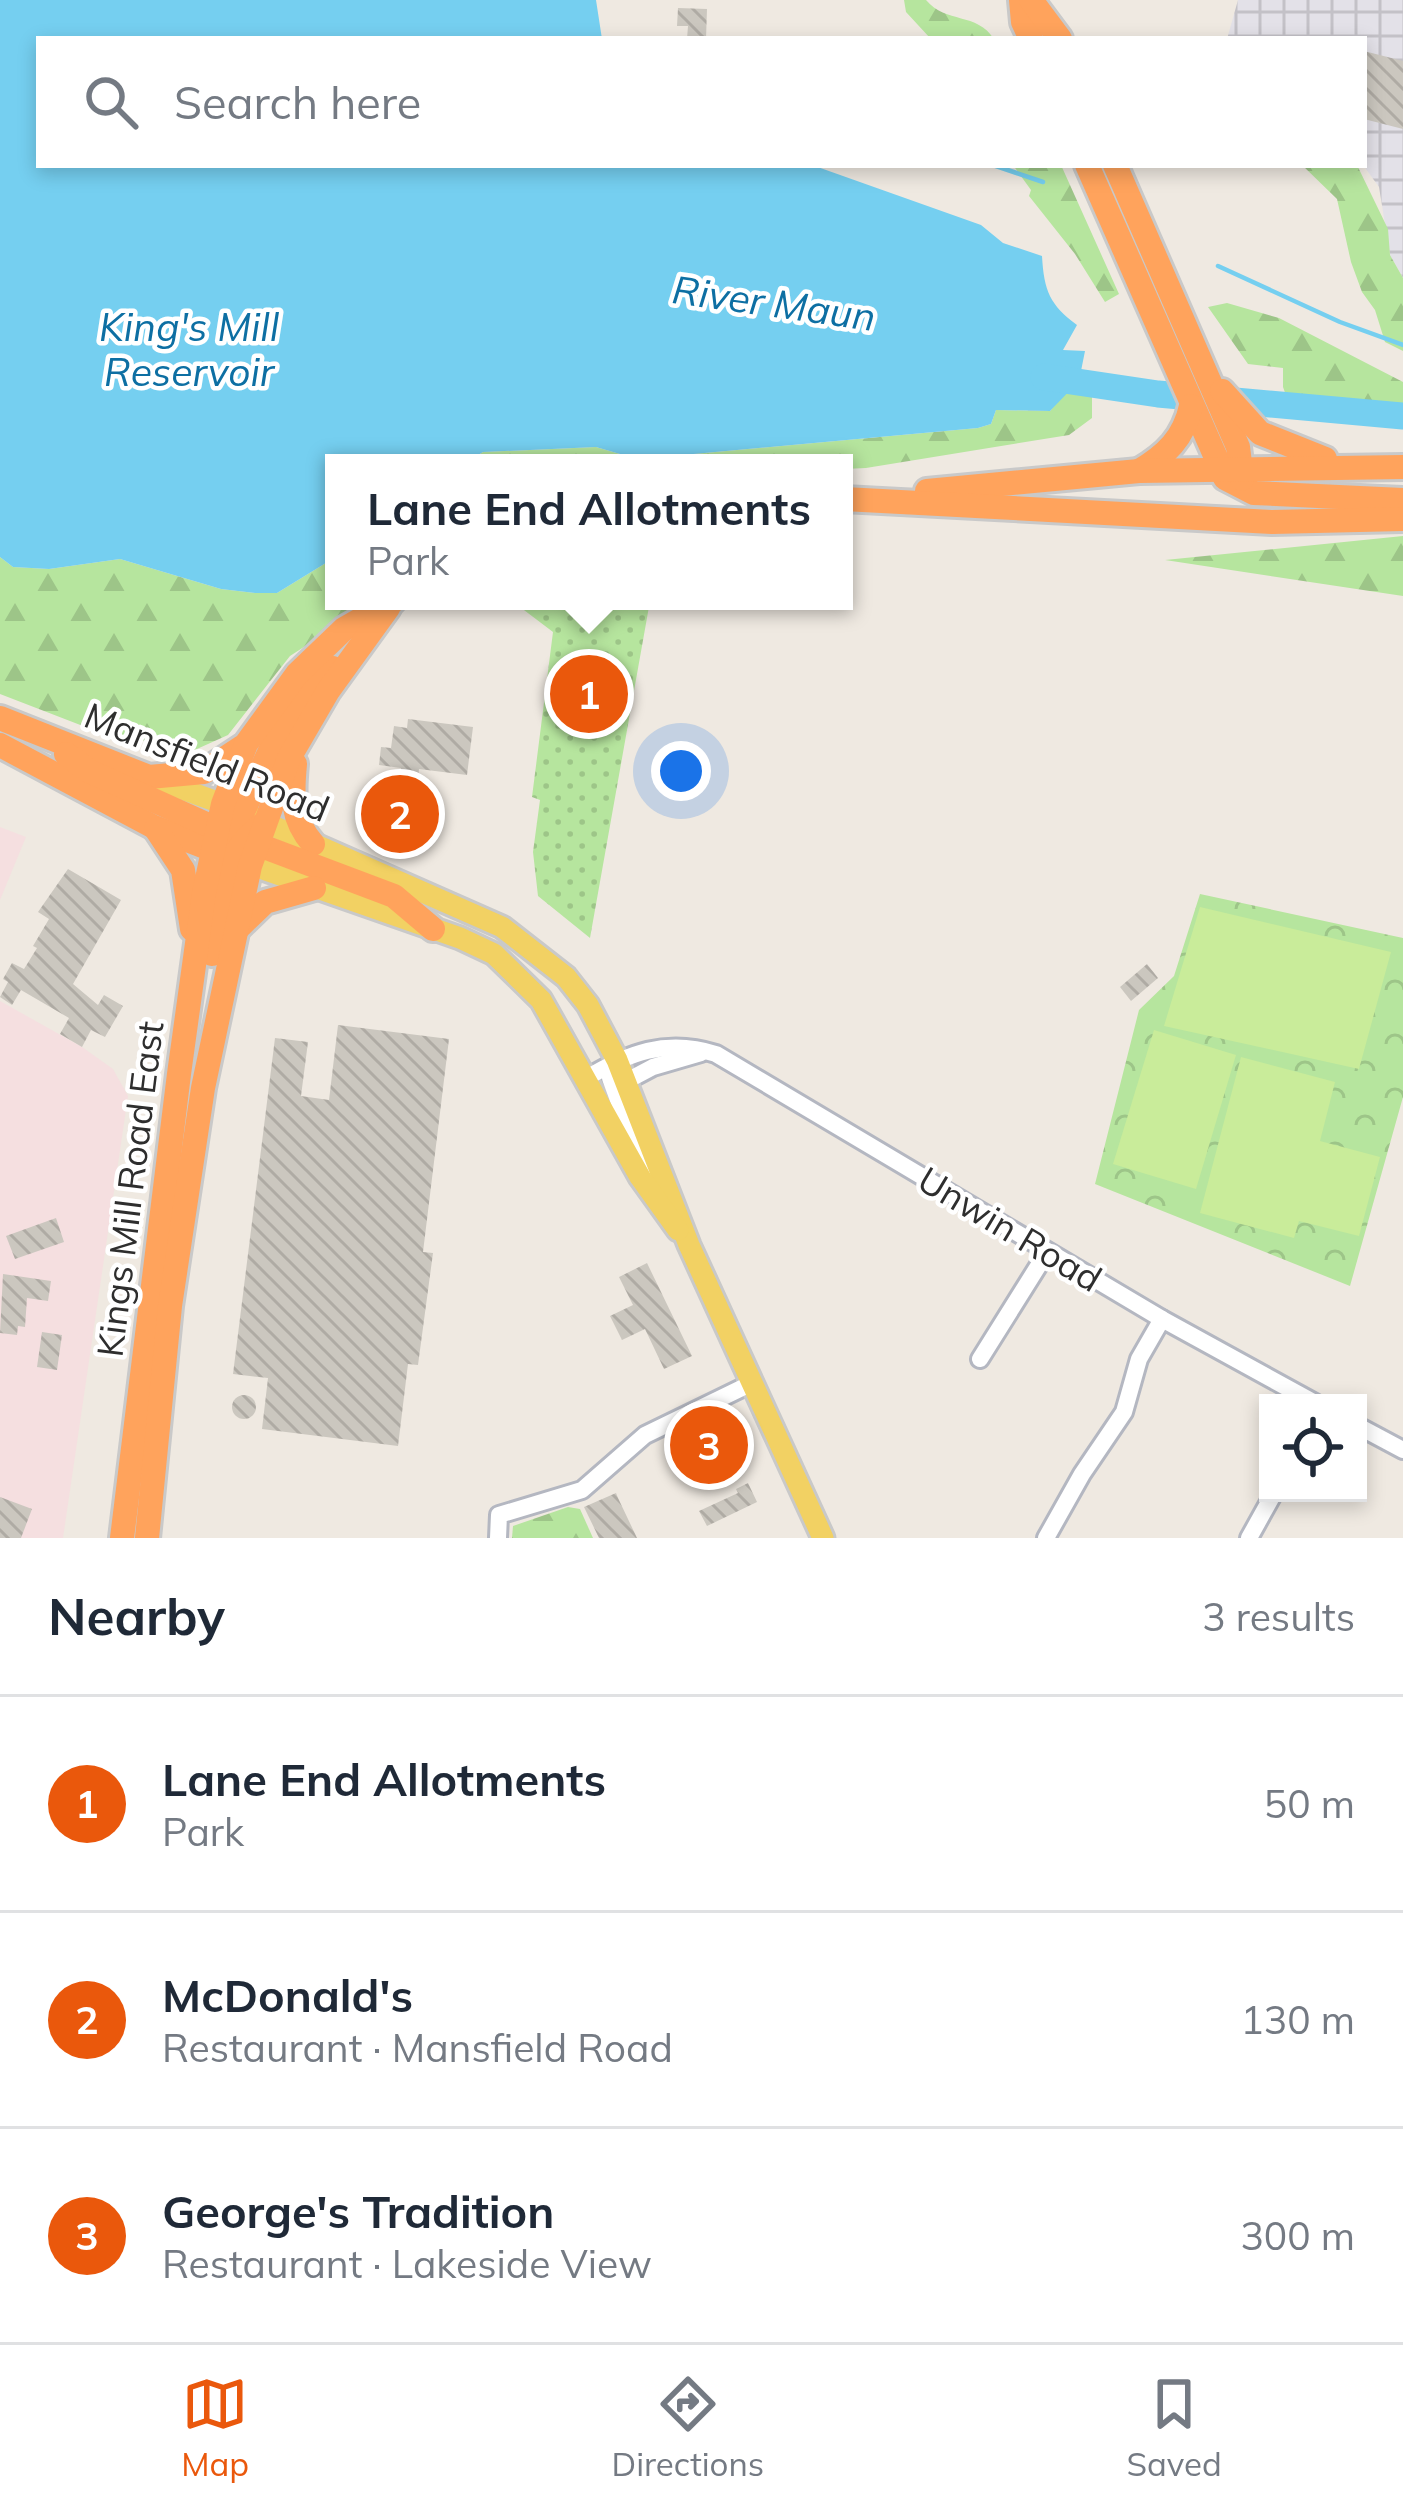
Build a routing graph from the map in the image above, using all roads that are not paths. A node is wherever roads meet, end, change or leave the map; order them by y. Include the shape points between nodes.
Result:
1 (1021, 0) edge
2 (1030, 0) edge
3 (1030, 36) edge
4 (1058, 36) edge
5 (1088, 168) edge
6 (1116, 168) edge
7 (1192, 414) junction
8 (1238, 421) junction
9 (1350, 466) junction
10 (1403, 467) edge
11 (1139, 471) junction
12 (1234, 475) junction
13 (875, 498) junction
14 (853, 499) edge
15 (1403, 500) edge
16 (1194, 515) junction
17 (1403, 519) edge
18 (377, 610) edge
19 (387, 610) edge
20 (359, 649) junction
21 (0, 718) edge
22 (40, 734) junction
23 (298, 743) junction
24 (246, 744) junction
25 (0, 746) edge
26 (149, 777) junction
27 (154, 826) junction
28 (237, 835) junction
29 (313, 844) junction
30 (314, 888) junction
31 (237, 929) junction
32 (433, 929) junction
33 (196, 956) junction
34 (178, 1074) junction
35 (608, 1081) junction
36 (689, 1245) junction
37 (1047, 1252) junction
38 (1162, 1319) junction
39 (980, 1359) dead end
40 (752, 1383) junction
41 (1299, 1394) edge
42 (1367, 1431) edge
43 (1403, 1450) edge
44 (1269, 1502) edge
45 (122, 1538) edge
46 (147, 1538) edge
47 (498, 1538) edge
48 (823, 1538) edge
49 (1046, 1538) edge
50 (1249, 1538) edge

1 - 3 highway
2 - 4 highway
5 - 7 highway
6 - 8 highway via 1208,376
7 - 11 highway via 1173,446
7 - 12 highway
8 - 9 highway
8 - 12 highway
9 - 10 highway
9 - 12 highway
11 - 12 highway
11 - 13 highway
12 - 15 highway via 1274,495
12 - 16 highway via 1225,502
13 - 14 highway
13 - 16 highway
16 - 17 highway
18 - 24 highway via 297,674
19 - 20 highway
20 - 23 highway
20 - 28 highway via 297,705
21 - 22 highway, Mansfield Road
22 - 26 highway, Mansfield Road
22 - 28 highway via 89,771
23 - 28 highway
23 - 29 highway via 292,801
24 - 26 highway via 204,772
24 - 28 highway
25 - 27 highway, Mansfield Road
26 - 28 main road, Mansfield Road
27 - 28 highway, Mansfield Road
27 - 33 highway via 183,870
28 - 29 main road, Mansfield Road
28 - 30 main road, Mansfield Road
28 - 31 highway, Kings Mill Road East
28 - 32 highway via 394,896
28 - 33 highway, Kings Mill Road East
28 - 34 highway via 199,1033
29 - 35 main road, Mansfield Road via 502,928 566,977 588,1005
30 - 31 highway via 265,902
30 - 32 main road, Mansfield Road
31 - 46 highway, Kings Mill Road East via 176,1262
32 - 35 main road, Mansfield Road via 494,954
33 - 34 highway, Kings Mill Road East
34 - 45 highway, Kings Mill Road East
35 - 36 main road, Mansfield Road
35 - 36 main road, Mansfield Road via 653,1199
35 - 37 street, Unwin Road via 649,1048 707,1051
36 - 40 main road, Mansfield Road
37 - 38 street, Unwin Road
37 - 39 street
38 - 41 street, Unwin Road
38 - 49 street via 1138,1359 1124,1412
40 - 47 street via 645,1435 582,1490 499,1515
40 - 48 main road, Mansfield Road
42 - 43 street
44 - 50 street

